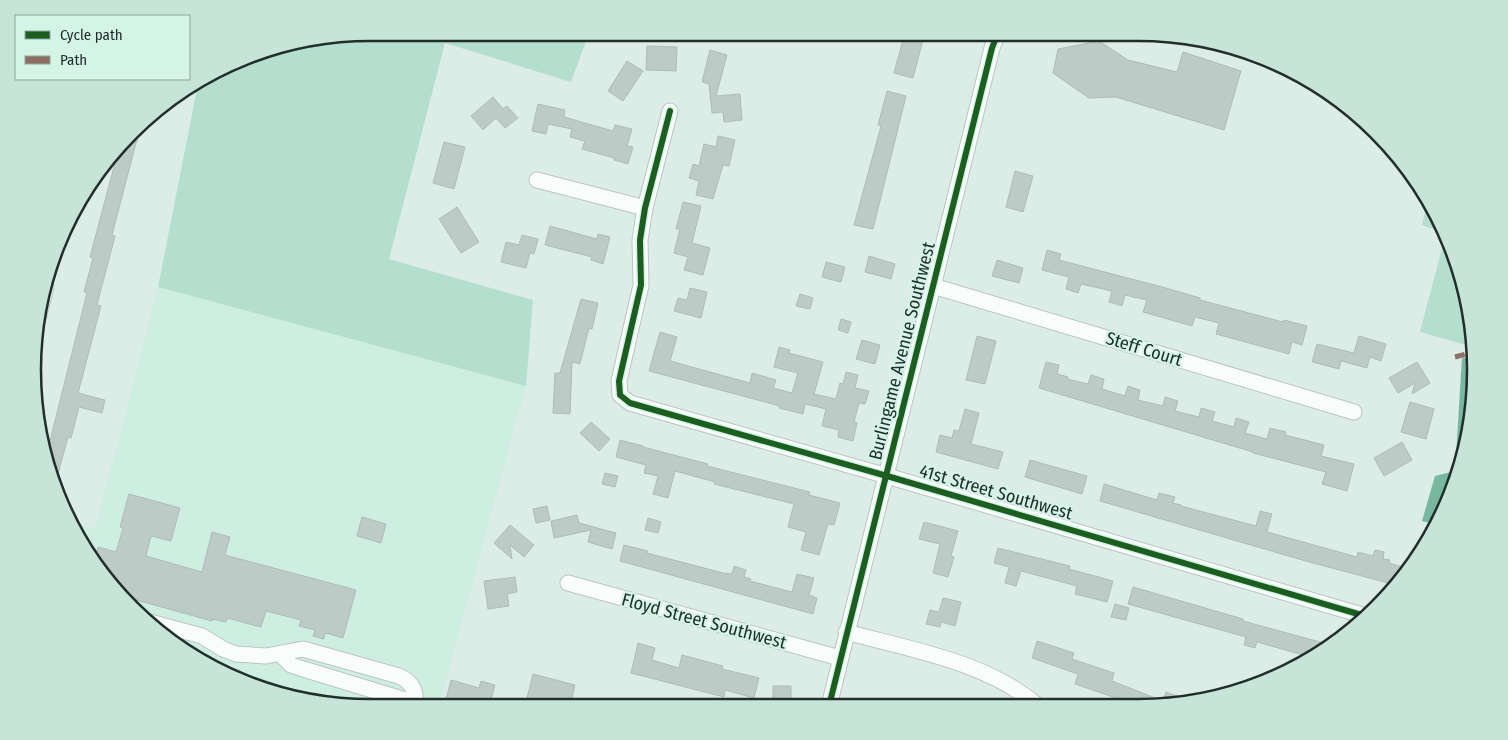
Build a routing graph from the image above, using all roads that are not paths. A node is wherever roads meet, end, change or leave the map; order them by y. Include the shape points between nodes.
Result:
1 (995, 41) edge
2 (670, 111) dead end
3 (537, 180) dead end
4 (645, 208) junction
5 (933, 286) junction
6 (1354, 412) dead end
7 (887, 476) junction
8 (568, 583) dead end
9 (1358, 614) edge
10 (164, 626) edge
11 (846, 632) junction
12 (281, 654) junction
13 (840, 658) junction
14 (396, 699) edge
15 (415, 699) edge
16 (831, 699) edge
17 (1030, 699) edge

1 - 5 street, Burlingame Avenue Southwest
2 - 4 street
3 - 4 street
4 - 7 street, 41st Street Southwest via 640,240 642,285 619,381 620,395 630,403
5 - 6 street, Steff Court
5 - 7 street, Burlingame Avenue Southwest
7 - 9 street, 41st Street Southwest
7 - 11 street, Burlingame Avenue Southwest
8 - 13 street, Floyd Street Southwest
10 - 12 street via 202,636 236,654
11 - 13 street, Burlingame Avenue Southwest
11 - 17 street via 969,666 1021,691
12 - 14 street via 300,668
12 - 15 street via 307,650 399,676 413,686
13 - 16 street, Burlingame Avenue Southwest

